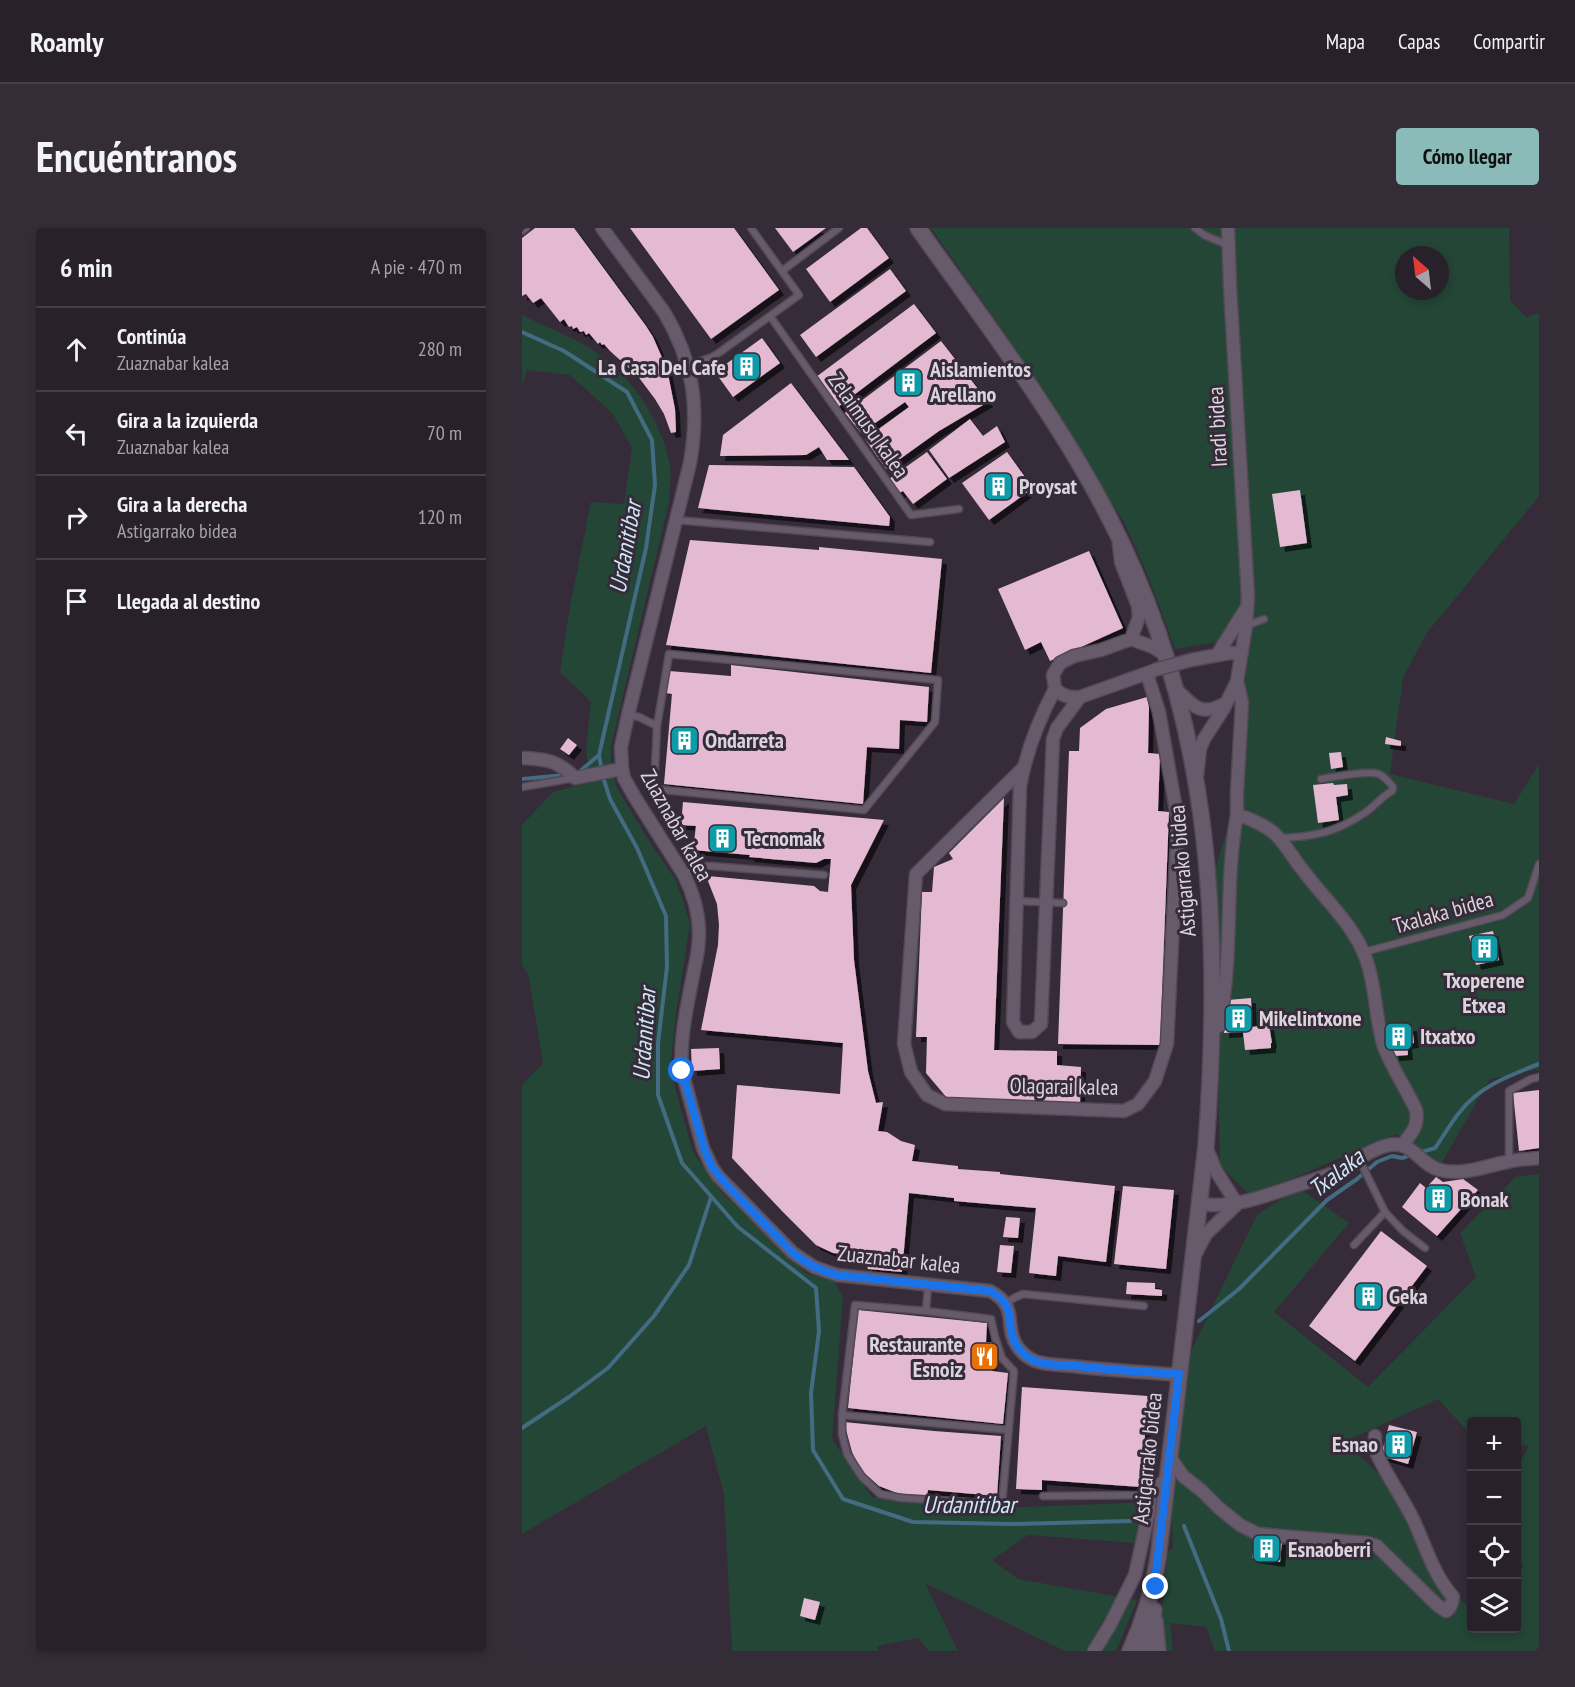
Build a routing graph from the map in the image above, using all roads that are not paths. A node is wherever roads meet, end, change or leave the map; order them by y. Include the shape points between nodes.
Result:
1 (526, 228) edge
2 (603, 228) edge
3 (751, 228) edge
4 (839, 228) edge
5 (918, 228) edge
6 (1195, 228) edge
7 (1228, 228) edge
8 (522, 231) edge
9 (1229, 245) junction
10 (782, 271) junction
11 (770, 316) junction
12 (688, 365) junction
13 (959, 509) dead end
14 (676, 520) junction
15 (1119, 537) junction
16 (930, 542) dead end
17 (1247, 607) junction
18 (1264, 619) dead end
19 (1246, 626) junction
20 (1131, 639) junction
21 (1242, 653) junction
22 (1217, 654) junction
23 (1167, 656) junction
24 (1150, 672) junction
25 (1237, 681) junction
26 (1055, 689) junction
27 (1176, 689) junction
28 (1080, 697) junction
29 (1227, 702) junction
30 (628, 715) junction
31 (657, 726) junction
32 (522, 758) edge
33 (1051, 762) junction
34 (1025, 764) junction
35 (617, 770) junction
36 (575, 778) junction
37 (1321, 778) dead end
38 (1197, 780) junction
39 (522, 787) edge
40 (1237, 815) junction
41 (1279, 838) junction
42 (1539, 864) edge
43 (684, 875) junction
44 (824, 875) dead end
45 (1017, 901) junction
46 (1046, 902) junction
47 (1063, 903) dead end
48 (1363, 952) junction
49 (1212, 1028) junction
50 (1539, 1077) edge
51 (1206, 1146) junction
52 (1407, 1147) junction
53 (1539, 1158) edge
54 (1509, 1161) junction
55 (1361, 1163) junction
56 (1200, 1204) junction
57 (1237, 1204) junction
58 (1385, 1212) junction
59 (1354, 1245) dead end
60 (1425, 1248) dead end
61 (1194, 1255) junction
62 (928, 1288) junction
63 (1144, 1306) dead end
64 (1007, 1307) junction
65 (926, 1311) junction
66 (1179, 1374) junction
67 (842, 1415) junction
68 (1009, 1430) junction
69 (1375, 1436) dead end
70 (1170, 1457) junction
71 (1167, 1478) junction
72 (1150, 1495) junction
73 (1043, 1496) dead end
74 (1139, 1557) junction
75 (1158, 1560) junction
76 (1150, 1608) junction
77 (1094, 1651) edge
78 (1130, 1651) edge
79 (1141, 1651) edge
80 (1158, 1651) edge

1 - 8 lane
2 - 12 street, Zuaznabar kalea via 664,312
3 - 10 lane
4 - 10 lane
5 - 15 main road, Astigarrako bidea via 1054,422
6 - 9 lane
7 - 9 street, Iradi bidea
9 - 17 street, Iradi bidea
10 - 11 lane via 799,295
11 - 12 lane via 720,352
11 - 13 lane, Zelaimusu kalea via 911,515
12 - 14 street, Zuaznabar kalea via 694,395 694,432
14 - 16 lane
14 - 30 street, Zuaznabar kalea
15 - 20 street via 1121,562 1138,606 1139,617
15 - 23 main road, Astigarrako bidea
17 - 19 street, Iradi bidea
17 - 22 street
18 - 19 lane
19 - 21 street, Iradi bidea
20 - 23 street
20 - 26 street, Olagarai kalea via 1060,663 1053,675
21 - 22 street
21 - 25 street, Iradi bidea
22 - 24 street, bridge
23 - 27 main road, Astigarrako bidea
24 - 28 street
24 - 34 street, Olagarai kalea via 1178,821 1170,898 1167,1044 1155,1081 1138,1104 1124,1111 945,1104 927,1095 911,1072 904,1044 916,874
25 - 29 street
25 - 40 street via 1242,703
26 - 28 street via 1068,697
26 - 34 street, Olagarai kalea
27 - 29 street via 1202,711
27 - 38 main road, Astigarrako bidea
28 - 33 street, Olagarai kalea via 1057,728
29 - 38 street via 1200,748
30 - 31 lane
30 - 35 street, Zuaznabar kalea
31 - 31 lane via 654,789 864,810 935,722 938,680 669,654
32 - 36 street via 552,762
33 - 34 street via 1040,754
33 - 46 street, Olagarai kalea
34 - 45 street, Olagarai kalea via 1020,786
35 - 36 street
35 - 43 street, Zuaznabar kalea
36 - 39 lane
37 - 41 lane via 1372,773 1381,775 1393,787 1368,811 1336,829 1312,836
38 - 49 main road, Astigarrako bidea via 1210,904
40 - 41 street via 1273,831
40 - 49 street via 1224,1005 1219,1026
41 - 48 street via 1341,917
42 - 48 lane, Txalaka bidea via 1528,898 1503,915
43 - 44 lane via 711,866
43 - 62 street, Zuaznabar kalea via 697,909 699,945 682,1036 682,1071 712,1167 793,1253 814,1268
45 - 46 lane
45 - 46 street, Olagarai kalea via 1013,1022 1019,1032 1032,1032 1041,1024
46 - 47 lane
48 - 52 street via 1384,1046 1416,1110 1418,1119
49 - 51 main road, Astigarrako bidea
50 - 54 lane via 1509,1091
51 - 56 main road, Astigarrako bidea
51 - 57 street
52 - 54 street via 1438,1170 1452,1172
52 - 55 street via 1391,1144 1374,1149
53 - 54 street
55 - 57 street
55 - 58 lane
56 - 57 street
56 - 61 main road, Astigarrako bidea
57 - 61 street via 1206,1234
58 - 59 lane
58 - 60 lane
61 - 66 main road, Astigarrako bidea
62 - 64 street, Zuaznabar kalea via 990,1291
62 - 65 lane
63 - 64 lane via 1023,1294
64 - 66 street via 1016,1344 1035,1360
65 - 67 lane via 855,1305
65 - 68 lane via 991,1319 1002,1359 1014,1371
66 - 70 main road, Astigarrako bidea
67 - 68 lane
67 - 68 lane via 847,1454 862,1477 880,1494 902,1498 1002,1504
69 - 70 street via 1376,1451 1412,1518 1434,1572 1453,1597 1449,1610 1437,1605 1377,1546 1258,1534 1240,1525 1183,1476
70 - 71 main road, Astigarrako bidea
71 - 72 street
71 - 75 main road, Astigarrako bidea
72 - 73 lane
72 - 74 street
74 - 75 street
74 - 77 street via 1135,1575
75 - 76 main road, Astigarrako bidea
76 - 78 main road, Astigarrako bidea
76 - 79 main road, Astigarrako bidea via 1151,1627
76 - 80 main road

